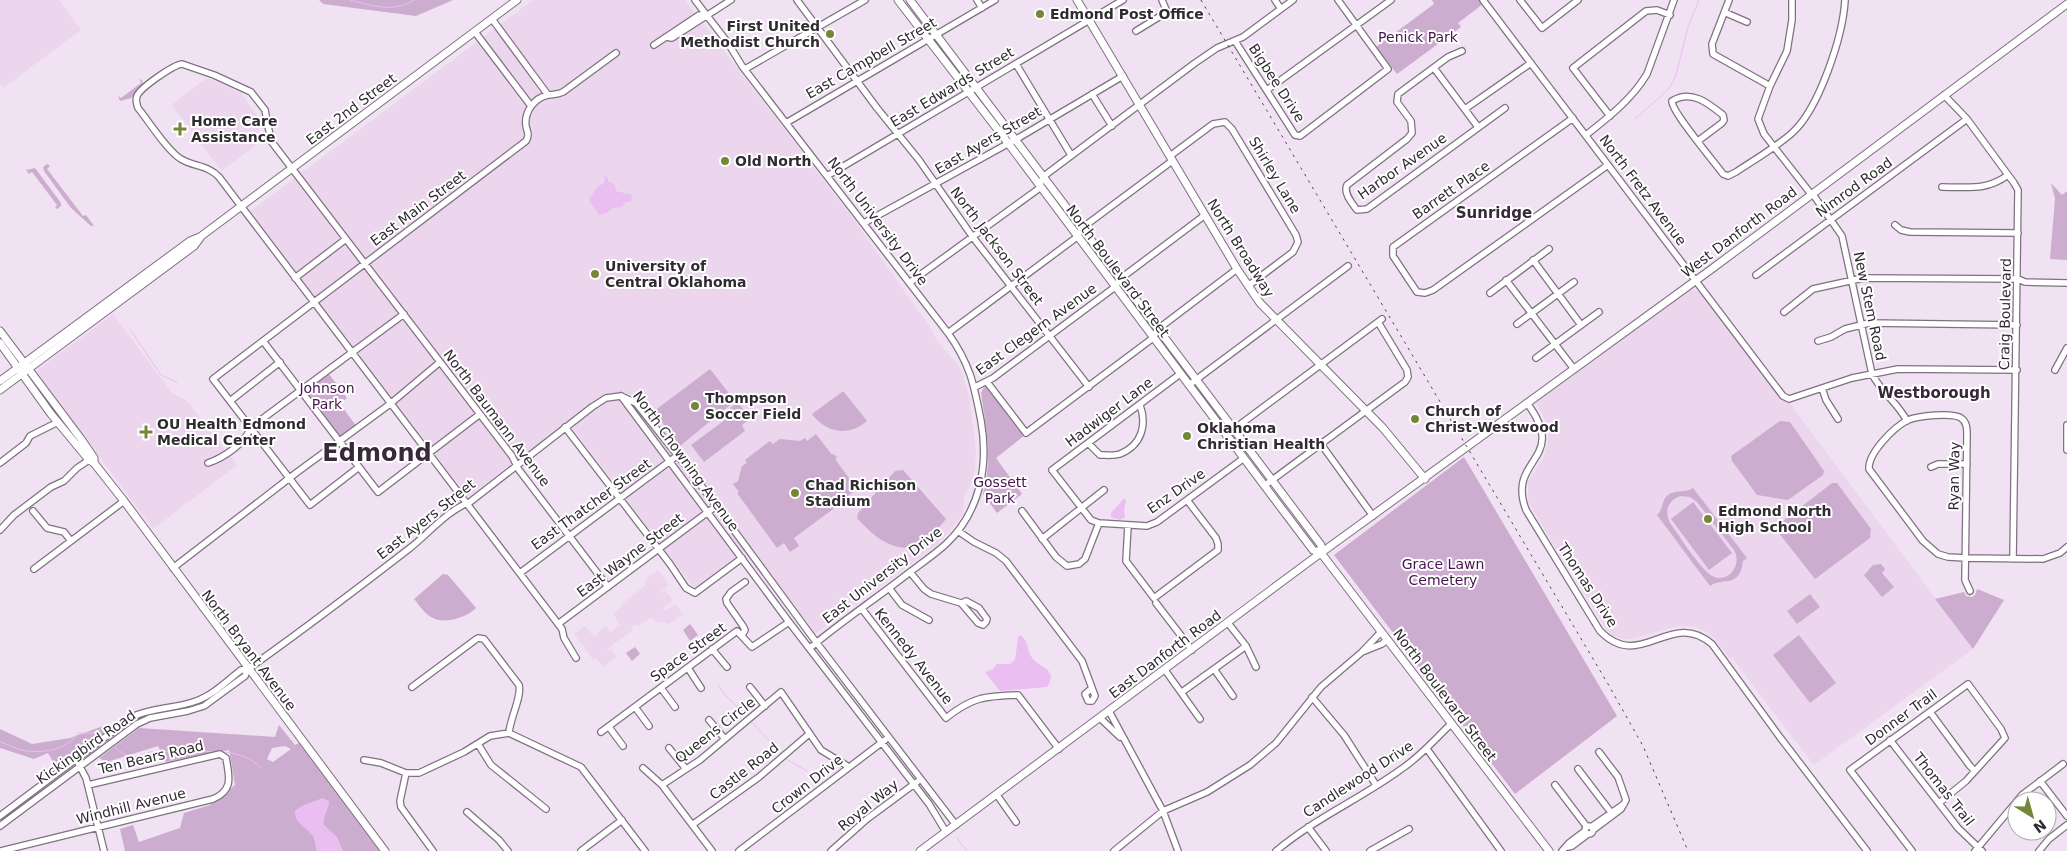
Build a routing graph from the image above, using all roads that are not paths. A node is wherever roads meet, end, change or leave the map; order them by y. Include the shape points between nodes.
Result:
1 (517, 0) edge
2 (695, 0) edge
3 (731, 0) edge
4 (797, 0) edge
5 (865, 0) edge
6 (898, 0) edge
7 (910, 0) edge
8 (977, 0) edge
9 (995, 0) edge
10 (1077, 0) edge
11 (1123, 0) edge
12 (1162, 0) edge
13 (1275, 0) edge
14 (1293, 0) edge
15 (1338, 0) edge
16 (1391, 0) edge
17 (1483, 0) edge
18 (1520, 0) edge
19 (1578, 0) edge
20 (1674, 0) edge
21 (1729, 0) edge
22 (1792, 0) edge
23 (1845, 0) edge
24 (2067, 4) edge
25 (982, 8) junction
26 (1281, 9) junction
27 (1726, 13) junction
28 (706, 15) junction
29 (1670, 16) junction
30 (492, 19) junction
31 (1089, 20) junction
32 (1747, 22) dead end
33 (1357, 25) junction
34 (818, 28) junction
35 (475, 32) junction
36 (1136, 32) dead end
37 (936, 35) junction
38 (928, 40) junction
39 (1235, 41) junction
40 (654, 44) dead end
41 (1462, 51) dead end
42 (616, 53) dead end
43 (1531, 63) junction
44 (1016, 64) junction
45 (1434, 68) junction
46 (745, 69) junction
47 (1123, 76) junction
48 (858, 81) junction
49 (1770, 86) junction
50 (977, 88) junction
51 (1267, 90) junction
52 (968, 93) junction
53 (1092, 94) junction
54 (548, 95) junction
55 (1944, 95) junction
56 (1140, 105) junction
57 (531, 106) junction
58 (1505, 108) dead end
59 (1465, 109) junction
60 (1610, 116) junction
61 (1573, 118) junction
62 (1967, 119) junction
63 (1049, 120) junction
64 (786, 123) junction
65 (1112, 126) junction
66 (1478, 127) junction
67 (897, 134) junction
68 (1586, 135) junction
69 (1016, 140) junction
70 (1698, 141) junction
71 (1008, 144) junction
72 (1774, 146) junction
73 (1072, 155) junction
74 (1171, 158) junction
75 (1608, 164) junction
76 (293, 169) junction
77 (2008, 175) junction
78 (828, 176) junction
79 (1044, 176) junction
80 (935, 184) junction
81 (1041, 187) junction
82 (1942, 187) dead end
83 (1811, 194) junction
84 (241, 207) junction
85 (1205, 215) junction
86 (1831, 218) junction
87 (864, 224) junction
88 (1895, 225) dead end
89 (1082, 228) junction
90 (2018, 233) junction
91 (972, 236) junction
92 (200, 237) junction
93 (1077, 237) junction
94 (346, 239) junction
95 (1549, 249) dead end
96 (176, 252) junction
97 (1533, 260) junction
98 (365, 264) junction
99 (1348, 266) dead end
100 (1237, 269) junction
101 (162, 270) junction
102 (1756, 275) dead end
103 (295, 278) junction
104 (1120, 279) junction
105 (2018, 279) junction
106 (1506, 280) junction
107 (1695, 280) junction
108 (1851, 280) junction
109 (1574, 282) dead end
110 (2067, 282) edge
111 (909, 283) junction
112 (1011, 286) junction
113 (1248, 286) junction
114 (1115, 288) junction
115 (1490, 293) dead end
116 (1558, 294) junction
117 (314, 303) junction
118 (94, 312) junction
119 (1599, 312) dead end
120 (1784, 312) dead end
121 (1531, 313) junction
122 (404, 314) junction
123 (1276, 320) junction
124 (91, 324) junction
125 (1517, 324) dead end
126 (1581, 325) junction
127 (1861, 325) junction
128 (2017, 325) junction
129 (1158, 329) junction
130 (0, 331) edge
131 (948, 333) junction
132 (1049, 336) junction
133 (1152, 338) junction
134 (264, 341) junction
135 (1818, 341) dead end
136 (0, 343) edge
137 (1556, 345) junction
138 (2067, 348) edge
139 (352, 352) junction
140 (1536, 358) dead end
141 (280, 362) junction
142 (440, 362) junction
143 (1184, 364) junction
144 (1321, 365) junction
145 (23, 369) junction
146 (1574, 369) junction
147 (2017, 370) junction
148 (2055, 370) dead end
149 (1180, 374) junction
150 (1872, 374) junction
151 (1196, 379) junction
152 (0, 381) edge
153 (987, 382) junction
154 (1188, 385) junction
155 (1089, 386) junction
156 (975, 387) junction
157 (1822, 388) junction
158 (0, 390) edge
159 (301, 390) junction
160 (621, 396) junction
161 (230, 401) junction
162 (1527, 403) junction
163 (390, 404) junction
164 (1140, 405) junction
165 (1365, 411) junction
166 (480, 414) junction
167 (1838, 418) dead end
168 (1907, 421) junction
169 (58, 422) junction
170 (2067, 425) edge
171 (565, 427) junction
172 (250, 428) junction
173 (1233, 429) junction
174 (1226, 435) junction
175 (340, 442) junction
176 (1088, 443) junction
177 (1321, 444) junction
178 (1247, 447) junction
179 (2067, 450) edge
180 (428, 454) junction
181 (678, 455) junction
182 (1244, 458) junction
183 (91, 462) junction
184 (670, 462) junction
185 (984, 462) joint
186 (0, 463) edge
187 (208, 463) dead end
188 (1967, 464) junction
189 (517, 466) junction
190 (1931, 467) dead end
191 (359, 468) junction
192 (1052, 470) joint
193 (289, 479) junction
194 (1424, 479) junction
195 (1272, 480) junction
196 (1264, 486) junction
197 (1104, 490) dead end
198 (620, 499) junction
199 (1187, 500) junction
200 (124, 502) junction
201 (466, 503) junction
202 (716, 506) junction
203 (1081, 509) junction
204 (33, 511) dead end
205 (1022, 511) dead end
206 (708, 513) junction
207 (1373, 516) junction
208 (1099, 522) junction
209 (1128, 525) junction
210 (0, 530) edge
211 (958, 530) junction
212 (570, 535) junction
213 (1042, 539) junction
214 (71, 541) junction
215 (2067, 547) edge
216 (659, 549) junction
217 (1321, 553) junction
218 (742, 558) junction
219 (1966, 558) junction
220 (2013, 559) junction
221 (173, 568) junction
222 (34, 569) dead end
223 (910, 572) junction
224 (520, 573) junction
225 (745, 582) dead end
226 (608, 587) junction
227 (889, 588) junction
228 (1970, 591) dead end
229 (1155, 601) junction
230 (962, 603) junction
231 (862, 609) junction
232 (930, 620) dead end
233 (789, 622) junction
234 (1228, 623) junction
235 (558, 624) junction
236 (1381, 632) junction
237 (742, 635) junction
238 (1387, 640) junction
239 (816, 642) junction
240 (1246, 646) junction
241 (810, 648) junction
242 (712, 649) junction
243 (1192, 650) junction
244 (1362, 652) junction
245 (576, 658) dead end
246 (727, 667) dead end
247 (1256, 667) dead end
248 (688, 668) junction
249 (1214, 668) junction
250 (248, 670) junction
251 (1165, 670) junction
252 (412, 687) dead end
253 (750, 687) dead end
254 (660, 688) junction
255 (701, 688) dead end
256 (1092, 688) dead end
257 (1182, 692) junction
258 (1233, 696) dead end
259 (1312, 697) junction
260 (765, 706) junction
261 (635, 707) junction
262 (675, 707) dead end
263 (1109, 711) junction
264 (1930, 712) junction
265 (1100, 718) junction
266 (1200, 719) dead end
267 (709, 720) dead end
268 (1451, 724) junction
269 (649, 726) dead end
270 (609, 727) junction
271 (601, 732) dead end
272 (509, 733) junction
273 (809, 734) junction
274 (889, 737) junction
275 (1122, 738) junction
276 (725, 739) junction
277 (1890, 740) junction
278 (882, 742) junction
279 (478, 744) junction
280 (623, 746) dead end
281 (669, 748) dead end
282 (1059, 749) junction
283 (1427, 749) junction
284 (1599, 752) dead end
285 (220, 754) joint
286 (75, 759) junction
287 (364, 760) dead end
288 (2063, 764) dead end
289 (80, 765) junction
290 (849, 767) junction
291 (643, 768) dead end
292 (1578, 768) dead end
293 (686, 769) junction
294 (1975, 771) junction
295 (406, 772) junction
296 (920, 779) junction
297 (2040, 781) junction
298 (46, 782) junction
299 (914, 784) junction
300 (88, 785) junction
301 (662, 785) junction
302 (1376, 785) junction
303 (1555, 785) dead end
304 (50, 788) junction
305 (997, 795) junction
306 (23, 798) junction
307 (1939, 803) junction
308 (28, 804) junction
309 (546, 809) dead end
310 (1163, 811) junction
311 (467, 812) dead end
312 (1611, 814) junction
313 (0, 816) edge
314 (2067, 816) edge
315 (622, 820) junction
316 (1016, 822) dead end
317 (692, 824) junction
318 (956, 825) junction
319 (2067, 825) edge
320 (0, 826) edge
321 (1308, 827) junction
322 (98, 828) junction
323 (1409, 829) dead end
324 (1589, 830) junction
325 (946, 832) junction
326 (1565, 849) edge
327 (834, 850) edge
328 (1978, 850) edge
329 (1, 851) edge
330 (104, 851) edge
331 (385, 851) edge
332 (433, 851) edge
333 (508, 851) edge
334 (582, 851) edge
335 (645, 851) edge
336 (712, 851) edge
337 (739, 851) edge
338 (920, 851) edge
339 (1114, 851) edge
340 (1178, 851) edge
341 (1276, 851) edge
342 (1326, 851) edge
343 (1370, 851) edge
344 (1501, 851) edge
345 (1549, 851) edge
346 (1867, 851) edge
347 (1912, 851) edge
348 (2039, 851) edge

1 - 30 main road, East 2nd Street
2 - 28 street, North University Drive
3 - 28 street
4 - 34 street, North Jackson Street
5 - 34 street
6 - 38 main road, North Boulevard Street
7 - 37 main road, North Boulevard Street
8 - 25 street
9 - 25 street, East Campbell Street
10 - 31 main road, North Broadway
11 - 31 street, East Edwards Street
12 - 36 street via 1167,12
13 - 26 street
14 - 26 street
15 - 33 street
16 - 33 street
17 - 43 street, North Fretz Avenue
18 - 19 street via 1542,28
20 - 29 street
21 - 27 street
22 - 49 street via 1787,51
23 - 72 street via 1836,47 1807,115 1792,133
24 - 55 main road, West Danforth Road
25 - 37 street, East Campbell Street
26 - 39 street
27 - 32 street
27 - 49 street via 1712,44 1712,54
28 - 40 street via 672,38 666,37
28 - 46 street, North University Drive
29 - 60 street via 1637,90
29 - 60 street via 1657,10 1646,11 1573,68
30 - 35 main road, East 2nd Street
30 - 54 street
31 - 44 street, East Edwards Street
31 - 47 main road, North Broadway
33 - 51 street
33 - 51 street, Bigbee Drive via 1388,69 1300,136 1295,135
34 - 46 street
34 - 48 street, North Jackson Street
35 - 57 street
35 - 76 main road, East 2nd Street
37 - 38 street, East Campbell Street
37 - 50 main road, North Boulevard Street
38 - 48 street, East Campbell Street
38 - 52 main road, North Boulevard Street
39 - 51 street, Bigbee Drive
39 - 56 street via 1210,52
41 - 45 street, Harbor Avenue
42 - 54 street via 563,92
43 - 59 street
43 - 61 street, North Fretz Avenue
44 - 50 street, East Edwards Street
44 - 63 street
45 - 59 street
45 - 66 street, Harbor Avenue via 1398,94 1397,102 1411,121 1412,133 1347,185 1345,189 1354,206 1357,210 1367,209
46 - 64 street, North University Drive
47 - 53 street, East Ayers Street
47 - 56 main road, North Broadway
48 - 64 street, East Campbell Street
48 - 67 street, North Jackson Street
49 - 72 street, New Stem Road via 1758,119
50 - 52 street, East Edwards Street
50 - 69 main road, North Boulevard Street
52 - 67 street, East Edwards Street
52 - 71 main road, North Boulevard Street
53 - 63 street, East Ayers Street
53 - 65 street
54 - 57 street
55 - 62 street, Craig Boulevard
55 - 83 main road, West Danforth Road
56 - 65 street
56 - 74 main road, North Broadway
57 - 98 street, East Main Street via 526,119 529,136 526,141
58 - 66 street, Harbor Avenue
59 - 66 street
60 - 68 street
61 - 68 street, North Fretz Avenue
61 - 75 street, Barrett Place via 1393,247 1393,256 1417,292 1425,293 1448,279
62 - 77 street, Craig Boulevard
62 - 86 street, Nimrod Road
63 - 69 street, East Ayers Street
63 - 73 street
64 - 78 street, North University Drive
65 - 73 street
67 - 78 street, East Edwards Street
67 - 80 street, North Jackson Street
68 - 75 street, North Fretz Avenue
69 - 71 street, East Ayers Street
69 - 79 main road, North Boulevard Street
70 - 70 street via 1722,123 1722,115 1698,97 1672,101 1674,109
70 - 72 street via 1728,176
71 - 80 street, East Ayers Street
71 - 81 main road, North Boulevard Street
72 - 83 street, New Stem Road
73 - 79 street
74 - 85 main road, North Broadway
74 - 89 street
74 - 113 street, Shirley Lane via 1213,124 1228,124 1296,235 1298,242 1293,252
75 - 107 street, North Fretz Avenue
76 - 84 main road, East 2nd Street
76 - 84 street, North Baumann Avenue via 271,141 266,114 251,92 182,64 171,68 140,92 136,101 138,108 174,154 212,170
76 - 94 street, North Baumann Avenue
77 - 82 street via 1983,188
77 - 90 street, Craig Boulevard via 2018,190
78 - 87 street, North University Drive
79 - 81 street
79 - 89 main road, North Boulevard Street
80 - 87 street, East Ayers Street
80 - 91 street, North Jackson Street
81 - 91 street
81 - 93 main road, North Boulevard Street
83 - 86 street, New Stem Road
83 - 107 main road, West Danforth Road
84 - 92 main road, East 2nd Street
84 - 103 street, North Baumann Avenue
85 - 100 main road, North Broadway
85 - 104 street, East Clegern Avenue
86 - 102 street, Nimrod Road
86 - 108 street, New Stem Road via 1842,236
87 - 111 street, North University Drive
88 - 90 street via 1910,232
89 - 93 street
89 - 104 main road, North Boulevard Street
90 - 105 street, Craig Boulevard
91 - 111 street
91 - 112 street, North Jackson Street
92 - 96 main road, East 2nd Street
92 - 101 main road, East 2nd Street via 194,246
93 - 112 street
93 - 114 main road, North Boulevard Street
94 - 98 street, North Baumann Avenue
94 - 103 street
95 - 97 street
96 - 101 main road
96 - 118 main road, East 2nd Street
97 - 106 street
97 - 116 street
98 - 117 street, East Main Street
98 - 122 street, North Baumann Avenue
99 - 123 street
100 - 113 main road, North Broadway
100 - 129 street
101 - 124 main road, East 2nd Street
103 - 117 street, North Baumann Avenue
104 - 114 street, East Clegern Avenue
104 - 129 main road, North Boulevard Street
105 - 108 street via 1876,277
105 - 110 street via 2025,282
105 - 128 street, Craig Boulevard
106 - 115 street
106 - 121 street
107 - 146 main road, West Danforth Road
107 - 157 street, North Fretz Avenue via 1783,396 1790,398
108 - 120 street via 1813,289
108 - 127 street, New Stem Road
109 - 116 street
111 - 131 street, North University Drive
112 - 131 street
112 - 132 street, North Jackson Street
113 - 123 main road, North Broadway
114 - 132 street, East Clegern Avenue
114 - 133 main road, North Boulevard Street
116 - 121 street
116 - 126 street
117 - 134 street, East Main Street
117 - 139 street, North Baumann Avenue
118 - 124 main road
118 - 145 main road, East 2nd Street
119 - 126 street
121 - 125 street
121 - 137 street
122 - 139 street
122 - 142 street, North Baumann Avenue
123 - 144 main road, North Broadway
123 - 151 street
124 - 145 main road, East 2nd Street
126 - 137 street
127 - 128 street
127 - 135 street
127 - 150 street, New Stem Road
128 - 147 street, Craig Boulevard
129 - 133 street
129 - 143 main road, North Boulevard Street
130 - 145 main road
131 - 156 street, North University Drive via 964,358
132 - 153 street, East Clegern Avenue
132 - 155 street, North Jackson Street
133 - 149 main road, North Boulevard Street
133 - 155 street
134 - 141 street
134 - 161 street, East Main Street via 213,379
136 - 145 main road
137 - 140 street
137 - 146 street
138 - 148 street
139 - 159 street
139 - 163 street, North Baumann Avenue
141 - 159 street
141 - 161 street
142 - 163 street
142 - 166 street, North Baumann Avenue
143 - 149 main road
143 - 151 main road, North Boulevard Street
144 - 165 main road, North Broadway
144 - 165 street via 1380,321 1408,377
144 - 173 street
145 - 152 main road, East 2nd Street
145 - 158 main road, East 2nd Street
145 - 169 main road
145 - 183 main road via 81,439 94,458
146 - 162 main road, West Danforth Road
147 - 150 street via 1908,368
147 - 220 street, Craig Boulevard
149 - 154 main road, North Boulevard Street
149 - 164 street, Hadwiger Lane
150 - 157 street
150 - 168 street, New Stem Road via 1880,389 1897,405
151 - 154 street
151 - 173 main road, North Boulevard Street
153 - 155 street via 1026,433
153 - 156 street, East Clegern Avenue
154 - 174 main road, North Boulevard Street
156 - 185 street, North University Drive via 984,436
157 - 167 street
159 - 172 street
159 - 175 street
160 - 171 street, East Ayers Street via 600,401
160 - 181 street, North Chowning Avenue via 636,403
160 - 184 street, North Chowning Avenue
161 - 172 street
162 - 194 main road, West Danforth Road
162 - 346 street, Thomas Drive via 1538,416 1543,440 1540,453 1524,475 1520,490 1522,499 1600,632 1626,647 1640,646 1674,633 1686,632 1705,638
163 - 175 street
163 - 180 street, North Baumann Avenue
164 - 176 street, Hadwiger Lane
164 - 176 street via 1144,421 1142,432 1120,454 1100,455
165 - 177 street
165 - 194 main road, North Broadway
166 - 180 street
166 - 189 street, North Baumann Avenue
168 - 188 street, Ryan Way via 1923,416 1960,418 1967,427
168 - 219 street via 1871,455 1869,469 1932,550 1948,557
169 - 183 main road
169 - 186 street via 30,436 26,443
170 - 179 street
171 - 189 street, East Ayers Street
171 - 198 street
172 - 187 street via 248,436 240,443
172 - 193 street
173 - 174 street
173 - 178 main road, North Boulevard Street
174 - 182 main road, North Boulevard Street
175 - 191 street
175 - 193 street
176 - 192 street, Hadwiger Lane
177 - 195 street
177 - 207 street
178 - 182 main road
178 - 195 main road, North Boulevard Street
180 - 191 street via 378,492
180 - 201 street, North Baumann Avenue
181 - 184 street, East Thatcher Street
181 - 202 street, North Chowning Avenue
182 - 196 main road, North Boulevard Street
182 - 199 street, Enz Drive
183 - 200 main road, North Bryant Avenue
183 - 210 street via 77,468 64,481 14,515
184 - 198 street, East Thatcher Street
184 - 206 street, North Chowning Avenue
185 - 211 street, East University Drive via 976,498
188 - 190 street
188 - 219 street, Ryan Way
189 - 201 street, East Ayers Street
189 - 212 street, North Baumann Avenue
191 - 193 street via 310,505
192 - 203 street, Enz Drive
193 - 221 street
194 - 207 main road, East Danforth Road
195 - 196 street
195 - 217 main road, North Boulevard Street via 1321,545
196 - 217 main road, North Boulevard Street via 1314,550
197 - 203 street
198 - 212 street, East Thatcher Street
198 - 216 street
199 - 209 street, Enz Drive via 1152,524
199 - 229 street via 1216,538 1218,550
200 - 214 street
200 - 221 main road, North Bryant Avenue
201 - 224 street, North Baumann Avenue
201 - 250 street, East Ayers Street
202 - 206 street, East Wayne Street
202 - 239 street, North Chowning Avenue
203 - 208 street, Enz Drive via 1091,520
203 - 213 street
204 - 214 street via 47,528 64,532
205 - 213 street
206 - 216 street, East Wayne Street
206 - 218 street, North Chowning Avenue
207 - 217 main road, East Danforth Road
208 - 209 street, Enz Drive
208 - 213 street via 1085,559 1079,564 1067,566
209 - 229 street via 1126,561
211 - 223 street, East University Drive via 946,544
211 - 256 street via 1006,561 1082,661
212 - 224 street, East Thatcher Street
212 - 226 street, North Baumann Avenue
214 - 222 street
215 - 220 street via 2043,559
216 - 218 street via 686,588 695,593
216 - 226 street, East Wayne Street
217 - 234 main road, East Danforth Road
217 - 236 main road, North Boulevard Street
218 - 233 street, North Chowning Avenue
219 - 220 street
219 - 228 street, Ryan Way via 1965,580
221 - 250 main road, North Bryant Avenue
223 - 227 street, East University Drive
223 - 230 street via 931,594
224 - 235 street, North Baumann Avenue
225 - 237 street via 726,599 744,626
226 - 235 street, East Wayne Street
227 - 231 street, East University Drive
227 - 232 street via 902,606
229 - 243 street
230 - 230 street via 978,623 986,622 976,606
231 - 239 street, East University Drive
231 - 282 street, Kennedy Avenue via 946,718 968,701 988,696 1018,695
233 - 237 street, Space Street via 755,646 749,645
233 - 241 street, North Chowning Avenue
234 - 240 street
234 - 243 main road, East Danforth Road
235 - 245 street, North Baumann Avenue
236 - 238 main road, North Boulevard Street
236 - 244 street
237 - 242 street, Space Street via 737,632
238 - 244 street
238 - 268 main road, North Boulevard Street
239 - 241 street, East University Drive
239 - 274 street, North Chowning Avenue
240 - 247 street
240 - 249 street
241 - 278 street, North Chowning Avenue
242 - 246 street
242 - 248 street, Space Street
243 - 251 main road, East Danforth Road
244 - 259 street
248 - 254 street, Space Street
248 - 255 street
249 - 257 street
249 - 258 street
250 - 286 street, Kickingbird Road via 241,670 202,699 153,709 132,717
250 - 289 street, Kickingbird Road via 245,676 208,704 137,724
250 - 331 main road, North Bryant Avenue
251 - 257 street
251 - 263 main road, East Danforth Road
252 - 272 street via 475,640 484,639 519,685
253 - 260 street
254 - 261 street, Space Street
254 - 262 street
257 - 266 street
259 - 302 street via 1344,735
259 - 310 street via 1276,742 1250,765 1207,792
260 - 273 street, Queens Circle via 782,692
260 - 276 street, Queens Circle
261 - 269 street
261 - 270 street, Space Street
263 - 265 main road, East Danforth Road
263 - 275 street
264 - 277 street, Donner Trail
264 - 294 street
264 - 294 street, Donner Trail via 1968,684 2005,738
265 - 275 street
265 - 282 main road, East Danforth Road
267 - 276 street
268 - 283 street, Candlewood Drive
268 - 345 main road, North Boulevard Street
270 - 271 street, Space Street
270 - 280 street
272 - 279 street via 490,736
272 - 315 street via 581,767
273 - 290 street via 821,750
273 - 317 street, Castle Road via 759,776
274 - 278 street, Crown Drive
274 - 296 street, North Chowning Avenue
275 - 310 street
276 - 293 street, Queens Circle
277 - 307 street, Thomas Trail
277 - 347 street, Donner Trail via 1850,770
278 - 290 street, Crown Drive
278 - 299 street, North Chowning Avenue
279 - 295 street via 431,769 419,773
279 - 309 street via 491,765
281 - 293 street
282 - 305 main road, East Danforth Road
283 - 302 street, Candlewood Drive
283 - 344 street
284 - 312 street via 1618,777 1625,796 1624,804
285 - 300 street, Ten Bears Road
285 - 322 street, Windhill Avenue via 226,758 229,779 226,790 218,796
286 - 289 street
286 - 298 street, Kickingbird Road
287 - 295 street
288 - 297 street
289 - 300 street
289 - 304 street, Kickingbird Road
290 - 337 street, Crown Drive
291 - 301 street
292 - 312 street
293 - 301 street, Queens Circle
294 - 307 street
295 - 332 street via 401,807
296 - 299 street, Royal Way
296 - 318 street, North Chowning Avenue
297 - 314 street
297 - 328 street via 2016,802
298 - 304 street
298 - 306 street, Kickingbird Road
299 - 325 street, North Chowning Avenue
299 - 327 street, Royal Way
300 - 322 street
301 - 317 street
302 - 321 street, Candlewood Drive
303 - 324 street
304 - 308 street, Kickingbird Road
305 - 316 street
305 - 318 main road, East Danforth Road
306 - 308 street
306 - 313 street, Kickingbird Road
307 - 328 street, Thomas Trail
308 - 320 street, Kickingbird Road
310 - 339 street
310 - 340 street
311 - 333 street
312 - 324 street
315 - 334 street
315 - 335 street
317 - 336 street
318 - 325 main road, East Danforth Road
319 - 348 street
321 - 341 street, Candlewood Drive
321 - 342 street
322 - 329 street, Windhill Avenue
322 - 330 street
323 - 343 street
324 - 326 street
325 - 338 main road, East Danforth Road

